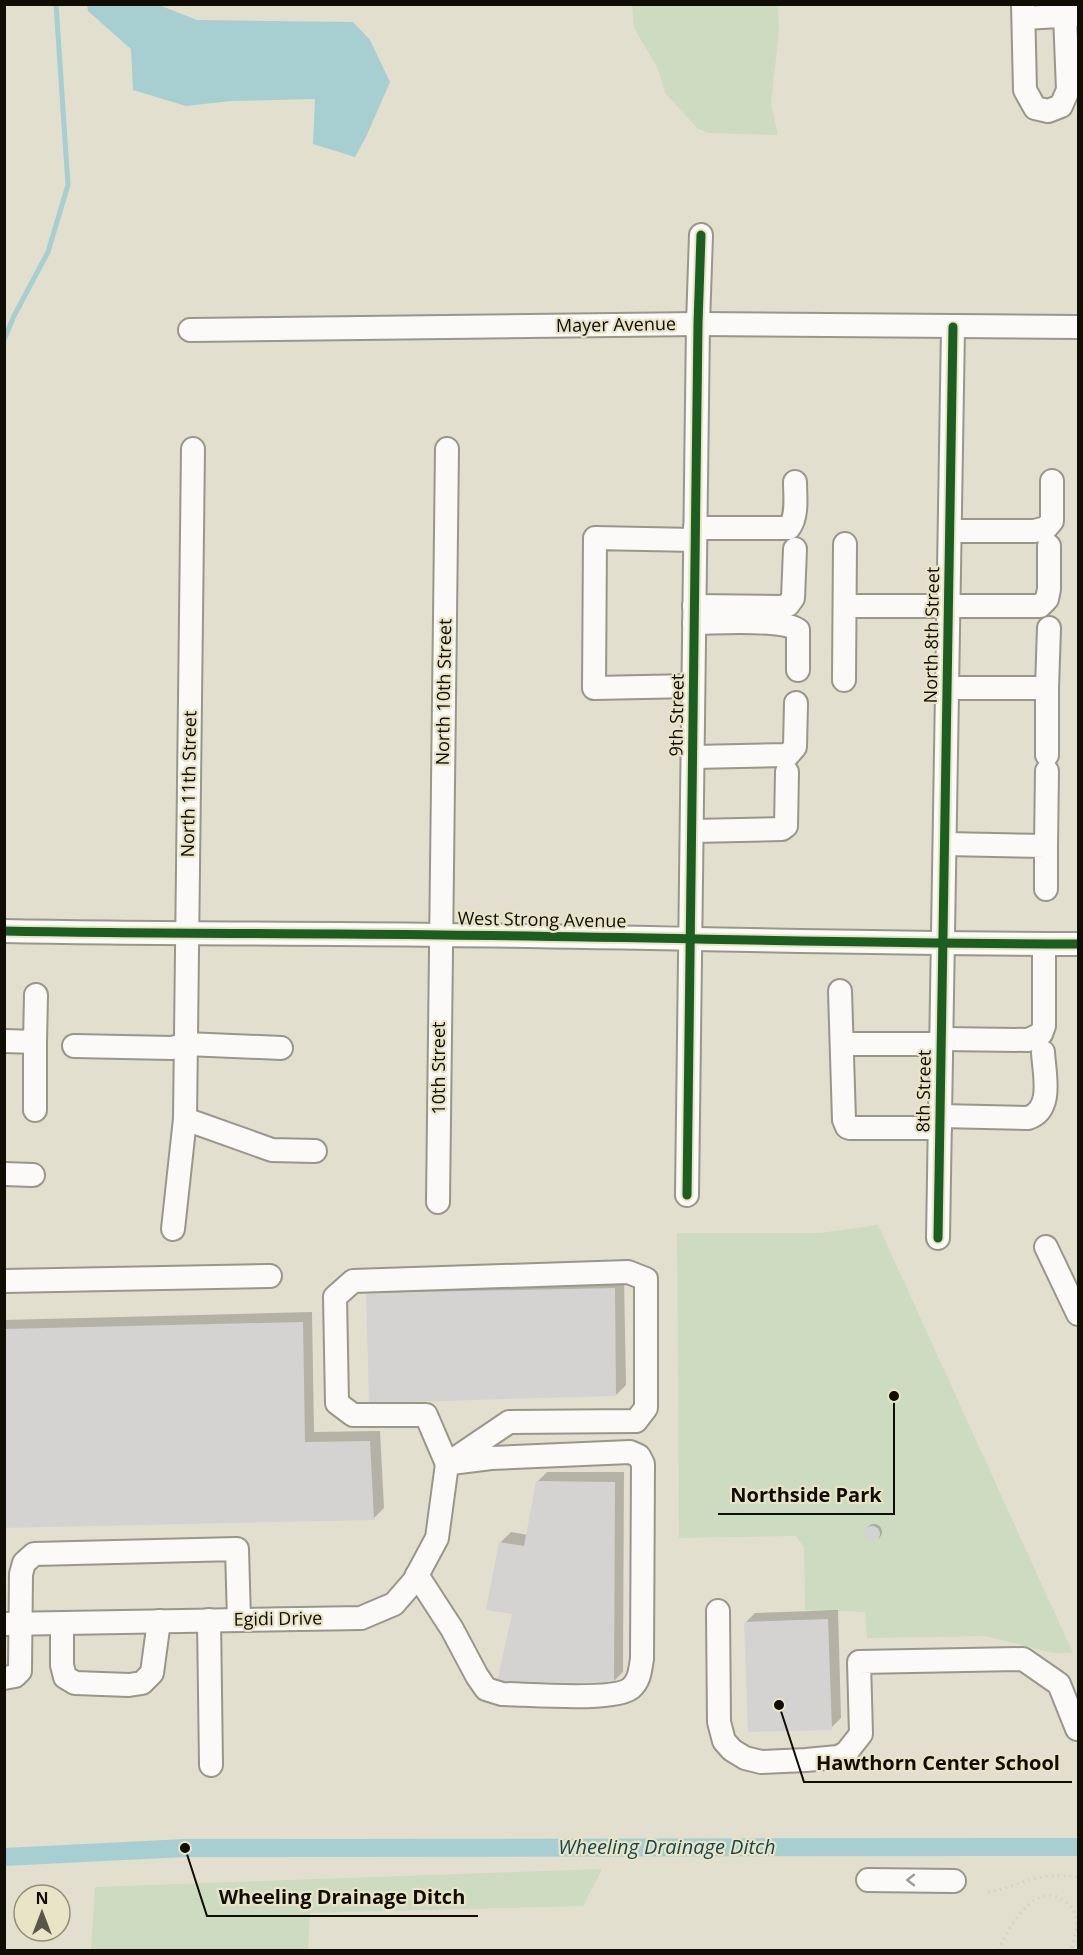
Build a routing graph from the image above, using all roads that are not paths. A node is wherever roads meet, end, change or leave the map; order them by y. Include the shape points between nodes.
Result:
1 (1024, 11) edge
2 (1072, 15) edge
3 (701, 235) dead end
4 (698, 324) junction
5 (953, 327) junction
6 (1078, 327) edge
7 (190, 330) dead end
8 (193, 449) dead end
9 (447, 449) dead end
10 (1052, 481) dead end
11 (795, 482) dead end
12 (950, 531) junction
13 (695, 534) junction
14 (845, 544) dead end
15 (1049, 546) dead end
16 (795, 549) dead end
17 (845, 606) junction
18 (948, 607) junction
19 (694, 615) junction
20 (1049, 628) dead end
21 (798, 670) dead end
22 (844, 680) dead end
23 (693, 686) junction
24 (947, 688) junction
25 (1047, 688) junction
26 (796, 703) dead end
27 (693, 757) junction
28 (787, 772) dead end
29 (692, 831) junction
30 (945, 844) junction
31 (1046, 846) junction
32 (1046, 889) dead end
33 (4, 931) edge
34 (187, 934) junction
35 (440, 934) junction
36 (690, 939) junction
37 (943, 944) junction
38 (1044, 944) junction
39 (1078, 944) edge
40 (840, 991) dead end
41 (36, 995) dead end
42 (4, 1041) edge
43 (35, 1041) junction
44 (941, 1042) junction
45 (186, 1044) junction
46 (842, 1044) junction
47 (74, 1046) dead end
48 (281, 1048) dead end
49 (1043, 1052) dead end
50 (35, 1110) dead end
51 (185, 1119) junction
52 (940, 1122) junction
53 (315, 1151) dead end
54 (4, 1174) edge
55 (33, 1175) dead end
56 (687, 1195) dead end
57 (438, 1202) dead end
58 (173, 1229) dead end
59 (938, 1238) dead end
60 (1046, 1247) dead end
61 (270, 1276) dead end
62 (4, 1281) edge
63 (1078, 1314) edge
64 (447, 1464) junction
65 (417, 1575) junction
66 (718, 1611) dead end
67 (209, 1620) junction
68 (239, 1620) junction
69 (159, 1621) junction
70 (62, 1623) junction
71 (13, 1624) edge
72 (4, 1678) edge
73 (1069, 1684) edge
74 (1077, 1729) dead end
75 (210, 1765) dead end
76 (868, 1880) dead end
77 (954, 1881) dead end

1 - 2 street
1 - 2 street via 1025,90 1035,108 1048,111 1061,106 1068,90
3 - 4 street, 9th Street
4 - 5 street, Mayer Avenue
4 - 7 street, Mayer Avenue
4 - 13 street, 9th Street
5 - 6 street, Mayer Avenue
5 - 12 street, North 8th Street
8 - 34 street, North 11th Street
9 - 35 street, North 10th Street
10 - 12 street via 1052,521 1046,528
11 - 13 street via 795,512 789,528
12 - 18 street, North 8th Street
13 - 19 street, 9th Street
13 - 23 street via 595,538 594,688
14 - 17 street
15 - 18 street via 1049,589 1040,606
16 - 19 street via 793,598 788,605
17 - 18 street
17 - 22 street
18 - 24 street, North 8th Street
19 - 21 street via 792,625 798,630
19 - 23 street, 9th Street
20 - 25 street
23 - 27 street, 9th Street
24 - 25 street
24 - 30 street, North 8th Street
25 - 31 street
26 - 27 street via 795,747 788,755
27 - 29 street, 9th Street
28 - 29 street via 786,826 782,829
29 - 36 street, 9th Street
30 - 31 street
30 - 37 street, North 8th Street
31 - 32 street
33 - 34 street, West Strong Avenue
34 - 35 street, West Strong Avenue
34 - 45 street, North 11th Street
35 - 36 street, West Strong Avenue
35 - 57 street, 10th Street
36 - 37 street, West Strong Avenue
36 - 56 street, 9th Street
37 - 38 street, West Strong Avenue
37 - 44 street, 8th Street
38 - 39 street, West Strong Avenue
38 - 44 street via 1041,1034 1028,1040
40 - 46 street
41 - 43 street
42 - 43 street
43 - 50 street
44 - 46 street
44 - 52 street, 8th Street
45 - 47 street via 172,1048
45 - 48 street
45 - 51 street, North 11th Street
46 - 52 street via 847,1127
49 - 52 street via 1045,1097 1043,1108 1036,1115
51 - 53 street via 272,1150
51 - 58 street, North 11th Street
52 - 59 street, 8th Street
54 - 55 street
60 - 63 street
61 - 62 street
64 - 64 street via 509,1422 636,1421 646,1408 646,1280 628,1272 353,1281 335,1297 337,1403 353,1415 426,1415
64 - 65 street, Egidi Drive via 437,1538
64 - 65 street via 618,1452 639,1456 643,1464 639,1678 629,1690 605,1696 502,1694 486,1689
65 - 68 street, Egidi Drive via 394,1604 360,1618
66 - 73 street via 719,1722 724,1741 745,1758 761,1762 838,1757 846,1753 861,1734 859,1662 1023,1659
67 - 68 street, Egidi Drive
67 - 69 street, Egidi Drive
67 - 75 street
68 - 71 street via 237,1549 34,1554 24,1563
69 - 70 street, Egidi Drive
69 - 70 street via 152,1673 142,1683 129,1685 75,1683 65,1677
70 - 71 street, Egidi Drive
71 - 72 street via 20,1671
73 - 74 street
77 -> 76 street

